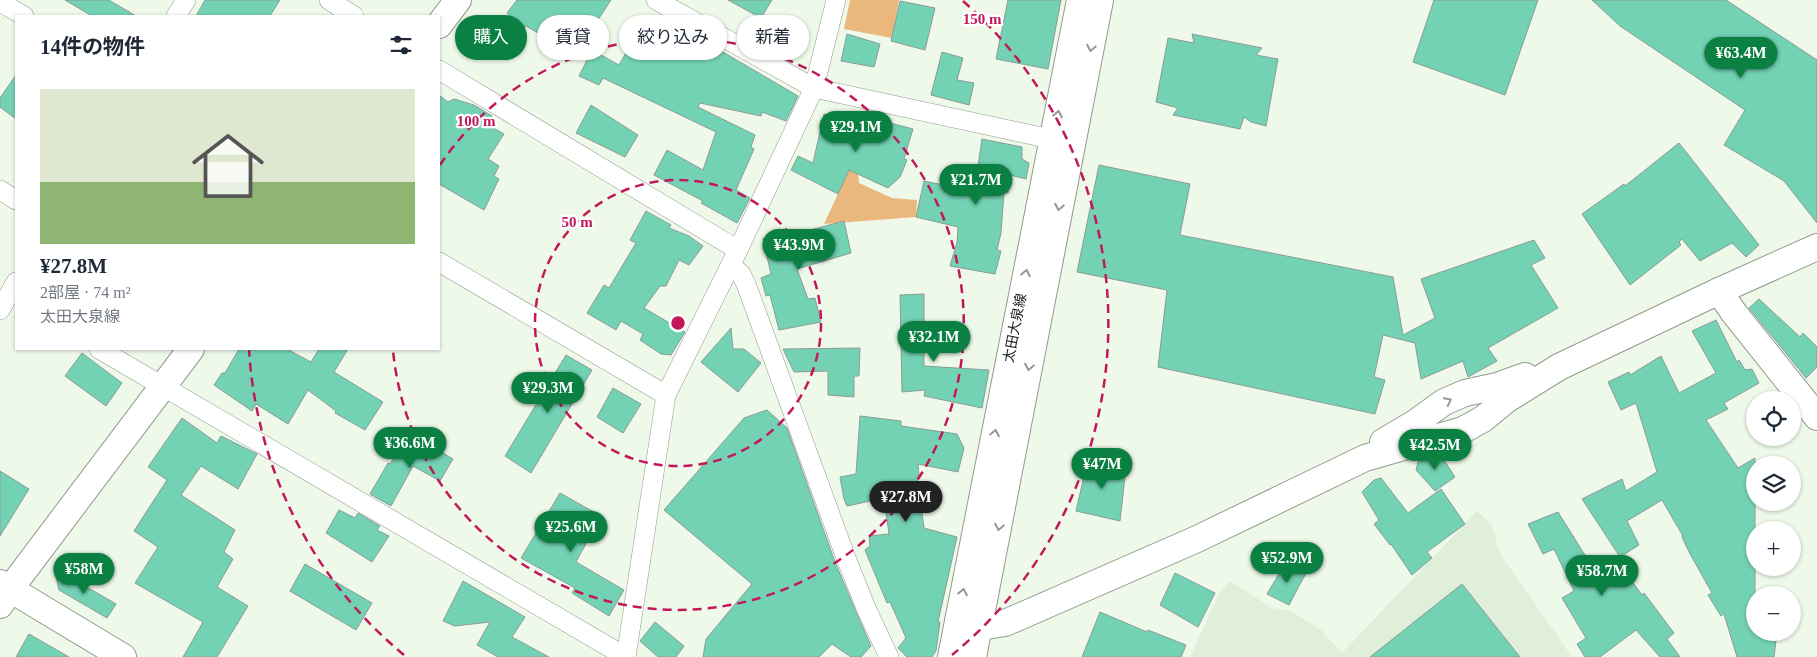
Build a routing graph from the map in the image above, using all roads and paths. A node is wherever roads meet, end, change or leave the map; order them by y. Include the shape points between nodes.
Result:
1 (186, 0) edge
2 (329, 0) edge
3 (458, 0) edge
4 (656, 0) edge
5 (836, 0) edge
6 (1080, 0) edge
7 (1100, 0) edge
8 (0, 2) edge
9 (22, 15) edge
10 (177, 15) edge
11 (352, 15) edge
12 (440, 24) edge
13 (440, 71) edge
14 (814, 88) junction
15 (1062, 141) junction
16 (0, 190) edge
17 (15, 199) edge
18 (1817, 247) edge
19 (734, 258) junction
20 (440, 263) edge
21 (1719, 291) junction
22 (101, 350) edge
23 (191, 350) edge
24 (163, 386) junction
25 (666, 395) junction
26 (1817, 417) edge
27 (3, 592) edge
28 (969, 624) junction
29 (123, 657) edge
30 (626, 657) edge
31 (889, 657) edge
32 (951, 657) edge
33 (973, 657) edge

1 - 10 street
2 - 11 street
3 - 12 street
4 - 14 street
5 - 14 street
15 -> 6 street, 太田大泉線
7 -> 15 street, 太田大泉線
8 - 9 street
13 - 19 street
14 - 15 street
14 - 19 street
15 - 28 street, 太田大泉線
16 - 17 street
18 - 21 street
19 - 25 street
19 - 31 street via 850,567
20 - 25 street
21 - 26 street
21 - 28 street via 1559,367 1463,430 1365,458 1197,539 1005,623
22 - 24 street
23 - 24 street
24 - 27 street
24 - 30 street
25 - 30 street
27 - 29 street
28 - 32 street, 太田大泉線
28 - 33 street, 太田大泉線

